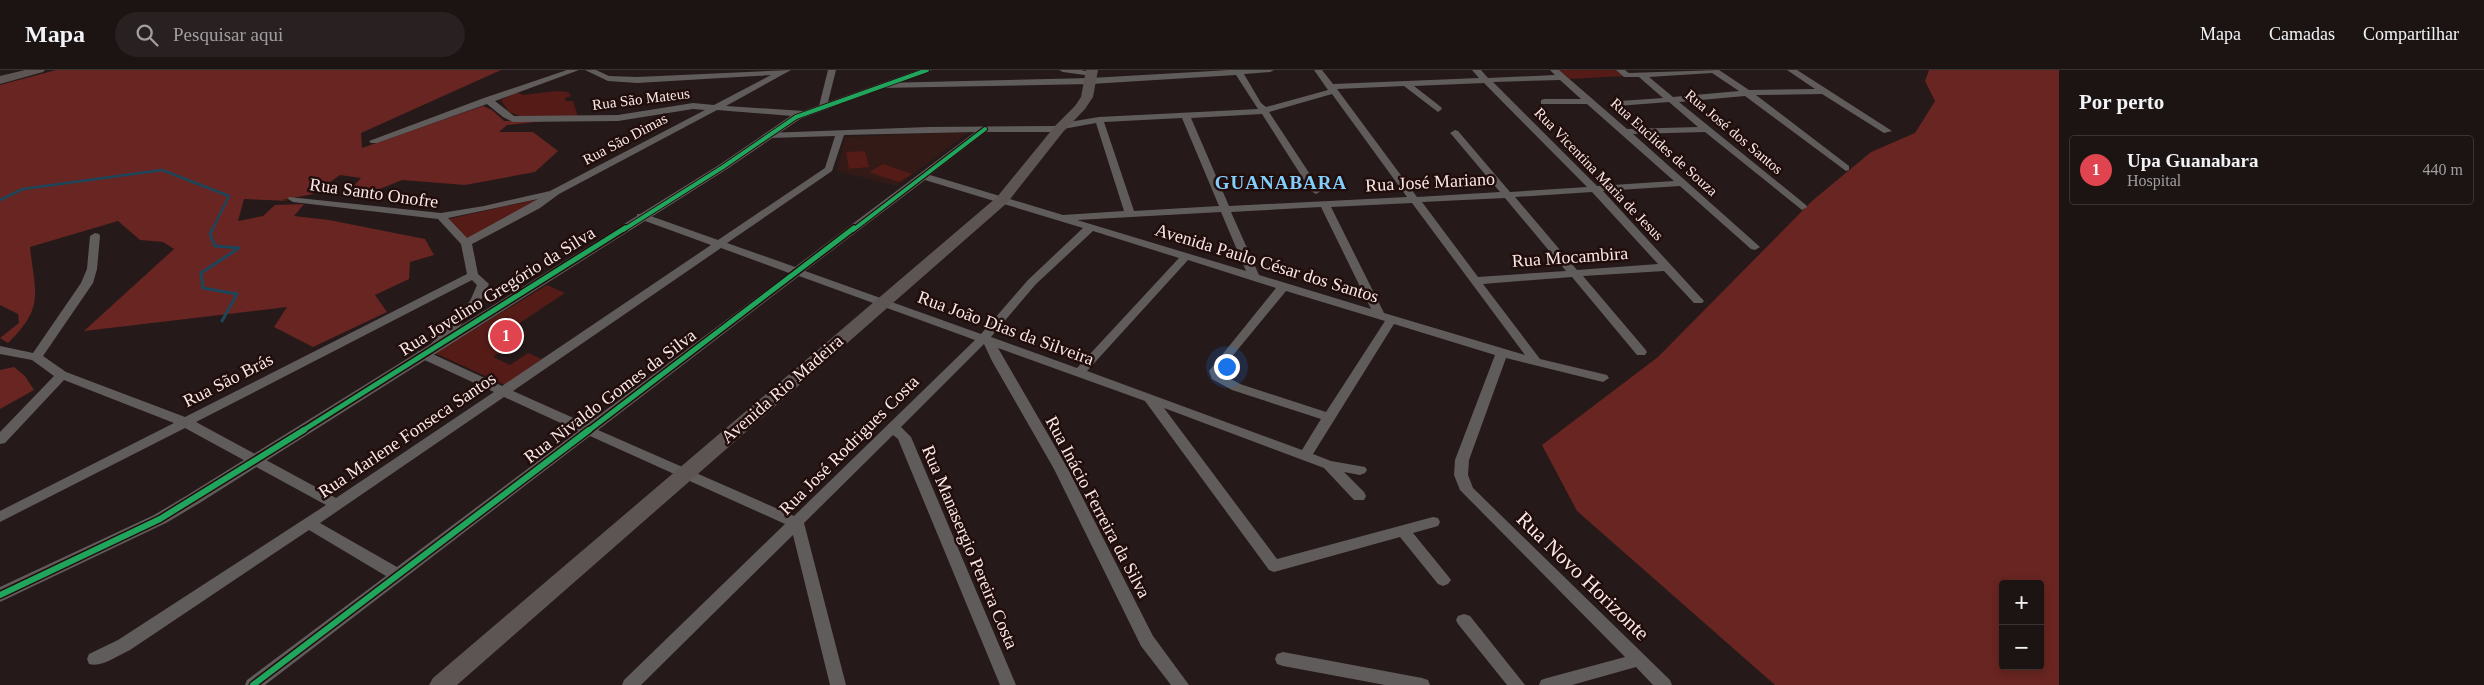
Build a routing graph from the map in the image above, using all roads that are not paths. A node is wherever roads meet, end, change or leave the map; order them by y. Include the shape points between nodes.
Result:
1 (24, 70) edge
2 (39, 70) edge
3 (575, 70) edge
4 (590, 70) edge
5 (832, 70) edge
6 (927, 70) edge
7 (1063, 70) edge
8 (1270, 70) edge
9 (1318, 70) edge
10 (1476, 70) edge
11 (1554, 70) edge
12 (1620, 70) edge
13 (1714, 70) edge
14 (1791, 70) edge
15 (786, 71) edge
16 (1238, 71) edge
17 (1092, 75) edge
18 (1641, 75) junction
19 (0, 76) edge
20 (1562, 77) junction
21 (0, 80) edge
22 (1487, 81) junction
23 (1405, 84) junction
24 (882, 86) junction
25 (1332, 89) junction
26 (1822, 91) junction
27 (1748, 93) junction
28 (487, 100) junction
29 (1589, 101) junction
30 (1674, 101) junction
31 (1544, 102) dead end
32 (1620, 104) dead end
33 (823, 106) junction
34 (717, 107) junction
35 (1438, 109) dead end
36 (1264, 110) junction
37 (804, 114) junction
38 (1186, 117) junction
39 (1098, 120) junction
40 (1061, 128) junction
41 (985, 129) junction
42 (1706, 129) junction
43 (1888, 131) dead end
44 (1626, 132) junction
45 (1455, 133) dead end
46 (840, 134) junction
47 (770, 135) junction
48 (374, 141) dead end
49 (1846, 168) dead end
50 (923, 176) junction
51 (1682, 183) junction
52 (1594, 188) junction
53 (1316, 190) dead end
54 (555, 192) junction
55 (1508, 195) junction
56 (293, 199) dead end
57 (1002, 200) junction
58 (1413, 200) junction
59 (1324, 204) junction
60 (1802, 207) dead end
61 (1225, 208) junction
62 (1130, 213) junction
63 (441, 216) junction
64 (641, 216) junction
65 (1060, 218) junction
66 (1091, 227) junction
67 (95, 236) dead end
68 (466, 243) junction
69 (718, 244) junction
70 (1755, 247) dead end
71 (1186, 256) junction
72 (1667, 267) junction
73 (796, 272) junction
74 (1574, 274) junction
75 (473, 275) junction
76 (1254, 277) junction
77 (1475, 281) junction
78 (1283, 287) junction
79 (1698, 301) dead end
80 (882, 302) junction
81 (1386, 318) junction
82 (986, 340) junction
83 (435, 346) junction
84 (0, 350) edge
85 (1641, 352) dead end
86 (1502, 353) junction
87 (422, 354) junction
88 (36, 357) junction
89 (1535, 360) junction
90 (1079, 373) junction
91 (62, 375) junction
92 (1602, 378) dead end
93 (505, 391) junction
94 (1150, 398) junction
95 (1329, 417) junction
96 (185, 422) junction
97 (892, 428) junction
98 (588, 430) junction
99 (0, 440) edge
100 (1305, 455) junction
101 (256, 461) junction
102 (1329, 465) junction
103 (1360, 470) dead end
104 (685, 475) junction
105 (1359, 496) dead end
106 (337, 505) junction
107 (0, 517) edge
108 (1433, 522) dead end
109 (797, 523) junction
110 (310, 524) junction
111 (1403, 530) junction
112 (397, 575) junction
113 (1443, 580) dead end
114 (0, 595) edge
115 (1464, 620) dead end
116 (1283, 658) dead end
117 (95, 659) dead end
118 (1638, 660) junction
119 (252, 685) edge
120 (441, 685) edge
121 (630, 685) edge
122 (838, 685) edge
123 (1008, 685) edge
124 (1181, 685) edge
125 (1422, 685) edge
126 (1517, 685) edge
127 (1547, 685) edge
128 (1664, 685) edge

1 - 19 main road
2 - 21 main road
3 - 28 street
4 - 15 street via 608,78 637,80
5 - 33 street
6 - 24 street, Rua Jovelino Gregório da Silva
7 - 17 street
8 - 16 street
9 - 25 street
10 - 22 street, Rua Vicentina Maria de Jesus
11 - 20 street, Rua Euclides de Souza
12 - 18 street, Rua José dos Santos
13 - 18 street
13 - 27 street
14 - 26 street
15 - 34 street, Rua São Dimas
16 - 17 street
16 - 36 street
17 - 24 street
17 - 40 main road, Avenida Rio Madeira via 1087,97
18 - 30 street, Rua José dos Santos
20 - 22 street
20 - 29 street, Rua Euclides de Souza
22 - 23 street
22 - 52 street, Rua Vicentina Maria de Jesus
23 - 25 street
23 - 35 street
24 - 33 street, Rua Jovelino Gregório da Silva
25 - 36 street
25 - 58 street
26 - 27 street
26 - 43 street
27 - 30 street
27 - 49 street
28 - 34 street, Rua São Mateus via 513,119 618,118 693,106
28 - 48 street
29 - 31 street
29 - 44 street, Rua Euclides de Souza
30 - 32 street
30 - 42 street, Rua José dos Santos
33 - 37 street, Rua Jovelino Gregório da Silva
34 - 37 street, Rua São Mateus
34 - 54 street, Rua São Dimas
36 - 38 street
36 - 53 street
37 - 47 street, Rua Jovelino Gregório da Silva
38 - 39 street
38 - 61 street
39 - 40 street
39 - 62 street
40 - 41 street
40 - 57 main road, Avenida Rio Madeira
41 - 46 street
41 - 50 street, Rua Nivaldo Gomes da Silva
42 - 44 street
42 - 60 street, Rua José dos Santos
44 - 51 street, Rua Euclides de Souza
45 - 55 street
46 - 47 street
46 - 69 street, Rua Marlene Fonseca Santos via 829,169
47 - 64 street, Rua Jovelino Gregório da Silva
50 - 57 street, Avenida Paulo César dos Santos
50 - 73 street, Rua Nivaldo Gomes da Silva
51 - 52 street, Rua José Mariano
51 - 70 street, Rua Euclides de Souza
52 - 55 street, Rua José Mariano
52 - 72 street, Rua Vicentina Maria de Jesus
54 - 63 street, Rua São Dimas
54 - 68 street, Rua São Dimas via 536,206
55 - 58 street, Rua José Mariano
55 - 74 street
56 - 63 street, Rua Santo Onofre
57 - 65 street, Avenida Paulo César dos Santos
57 - 80 main road, Avenida Rio Madeira
58 - 59 street, Rua José Mariano
58 - 77 street
59 - 61 street, Rua José Mariano
59 - 81 street
61 - 62 street, Rua José Mariano
61 - 76 street
62 - 65 street, Rua José Mariano
63 - 68 street, Rua Santo Onofre
64 - 69 street, Rua João Dias da Silveira
64 - 83 street, Rua Jovelino Gregório da Silva
65 - 66 street, Avenida Paulo César dos Santos
66 - 71 street, Avenida Paulo César dos Santos
66 - 82 street, Rua José Rodrigues Costa via 1032,282
67 - 88 street via 92,270 86,283
68 - 75 street
69 - 73 street, Rua João Dias da Silveira
69 - 93 street, Rua Marlene Fonseca Santos
71 - 76 street, Avenida Paulo César dos Santos
71 - 90 street
72 - 74 street, Rua Mocambira
72 - 79 street, Rua Vicentina Maria de Jesus
73 - 80 street, Rua João Dias da Silveira
73 - 98 street, Rua Nivaldo Gomes da Silva
74 - 77 street, Rua Mocambira
74 - 85 street
75 - 83 street via 483,284 475,302
75 - 96 street, Rua São Brás
76 - 78 street, Avenida Paulo César dos Santos
77 - 89 street
78 - 81 street, Avenida Paulo César dos Santos
78 - 95 street via 1220,363 1216,376 1236,387
80 - 82 street, Rua João Dias da Silveira
80 - 104 main road, Avenida Rio Madeira
81 - 86 street, Avenida Paulo César dos Santos
81 - 95 street
82 - 90 street, Rua João Dias da Silveira
82 - 97 street, Rua José Rodrigues Costa
82 - 124 street, Rua Inácio Ferreira da Silva via 1061,469 1147,641
83 - 87 street, Rua Jovelino Gregório da Silva
84 - 88 street
86 - 89 street, Avenida Paulo César dos Santos
86 - 118 street, Rua Novo Horizonte via 1462,460 1462,475 1472,497
87 - 93 street
87 - 101 street, Rua Jovelino Gregório da Silva
88 - 91 street
89 - 92 street, Avenida Paulo César dos Santos
90 - 94 street, Rua João Dias da Silveira
91 - 96 street
91 - 99 street
93 - 98 street
93 - 106 street, Rua Marlene Fonseca Santos
94 - 100 street, Rua João Dias da Silveira
94 - 111 street via 1274,566
95 - 100 street
96 - 101 street
96 - 107 street, Rua São Brás
97 - 109 street, Rua José Rodrigues Costa
97 - 123 street, Rua Manasergio Pereira Costa via 904,437
98 - 104 street
98 - 112 street, Rua Nivaldo Gomes da Silva
100 - 102 street, Rua João Dias da Silveira
101 - 106 street
101 - 114 street, Rua Jovelino Gregório da Silva via 160,519
102 - 103 street, Rua João Dias da Silveira
102 - 105 street
104 - 109 street
104 - 120 main road, Avenida Rio Madeira
106 - 110 street, Rua Marlene Fonseca Santos
108 - 111 street
109 - 121 street, Rua José Rodrigues Costa
109 - 122 street
110 - 112 street
110 - 117 street, Rua Marlene Fonseca Santos via 124,645
111 - 113 street
112 - 119 street, Rua Nivaldo Gomes da Silva
115 - 126 street
116 - 125 street
118 - 127 street
118 - 128 street, Rua Novo Horizonte

